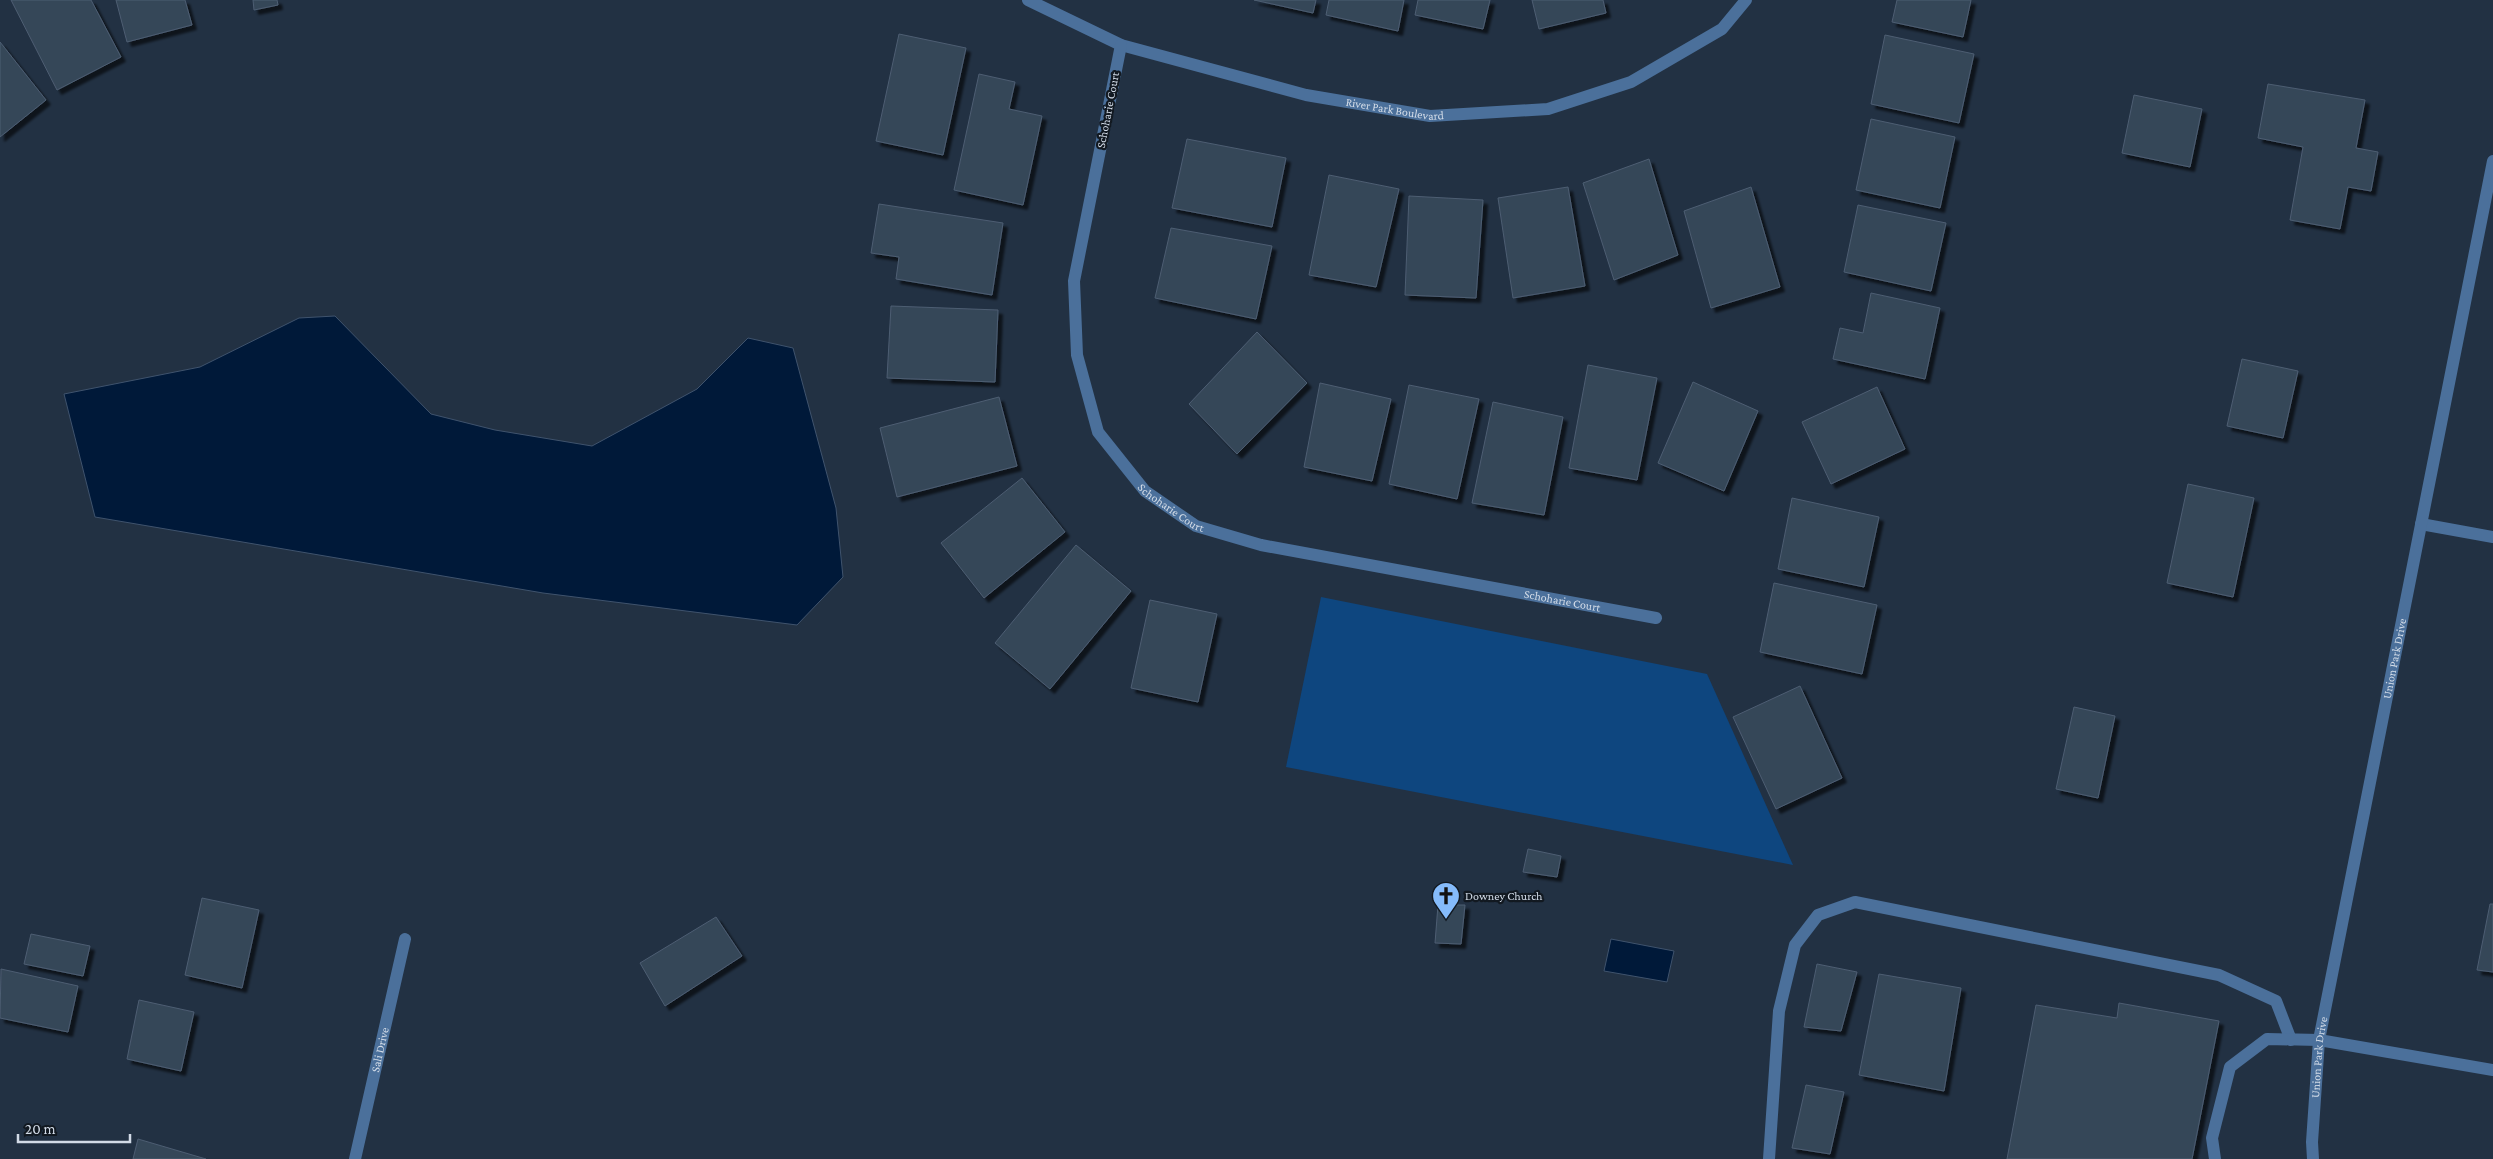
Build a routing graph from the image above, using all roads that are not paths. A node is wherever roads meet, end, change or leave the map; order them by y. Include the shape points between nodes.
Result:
1 (1028, 0) edge
2 (1746, 0) edge
3 (1121, 45) junction
4 (2493, 161) edge
5 (2421, 524) junction
6 (2493, 537) edge
7 (1656, 618) dead end
8 (405, 939) dead end
9 (2292, 1040) junction
10 (2319, 1040) junction
11 (2493, 1070) edge
12 (355, 1159) edge
13 (1769, 1159) edge
14 (2215, 1159) edge
15 (2313, 1159) edge

1 - 3 street, River Park Boulevard
2 - 3 street, River Park Boulevard via 1722,30 1631,82 1548,109 1430,116 1306,95
3 - 7 street, Schoharie Court via 1074,280 1077,355 1098,432 1145,492 1196,526 1261,545
4 - 5 street, Union Park Drive
5 - 6 street
5 - 10 street, Union Park Drive
8 - 12 street, Sali Drive
9 - 10 street
9 - 13 street via 2276,1001 2219,974 1855,902 1818,915 1795,945 1779,1011
9 - 14 street via 2267,1039 2230,1067 2212,1138
10 - 11 street
10 - 15 street, Union Park Drive

